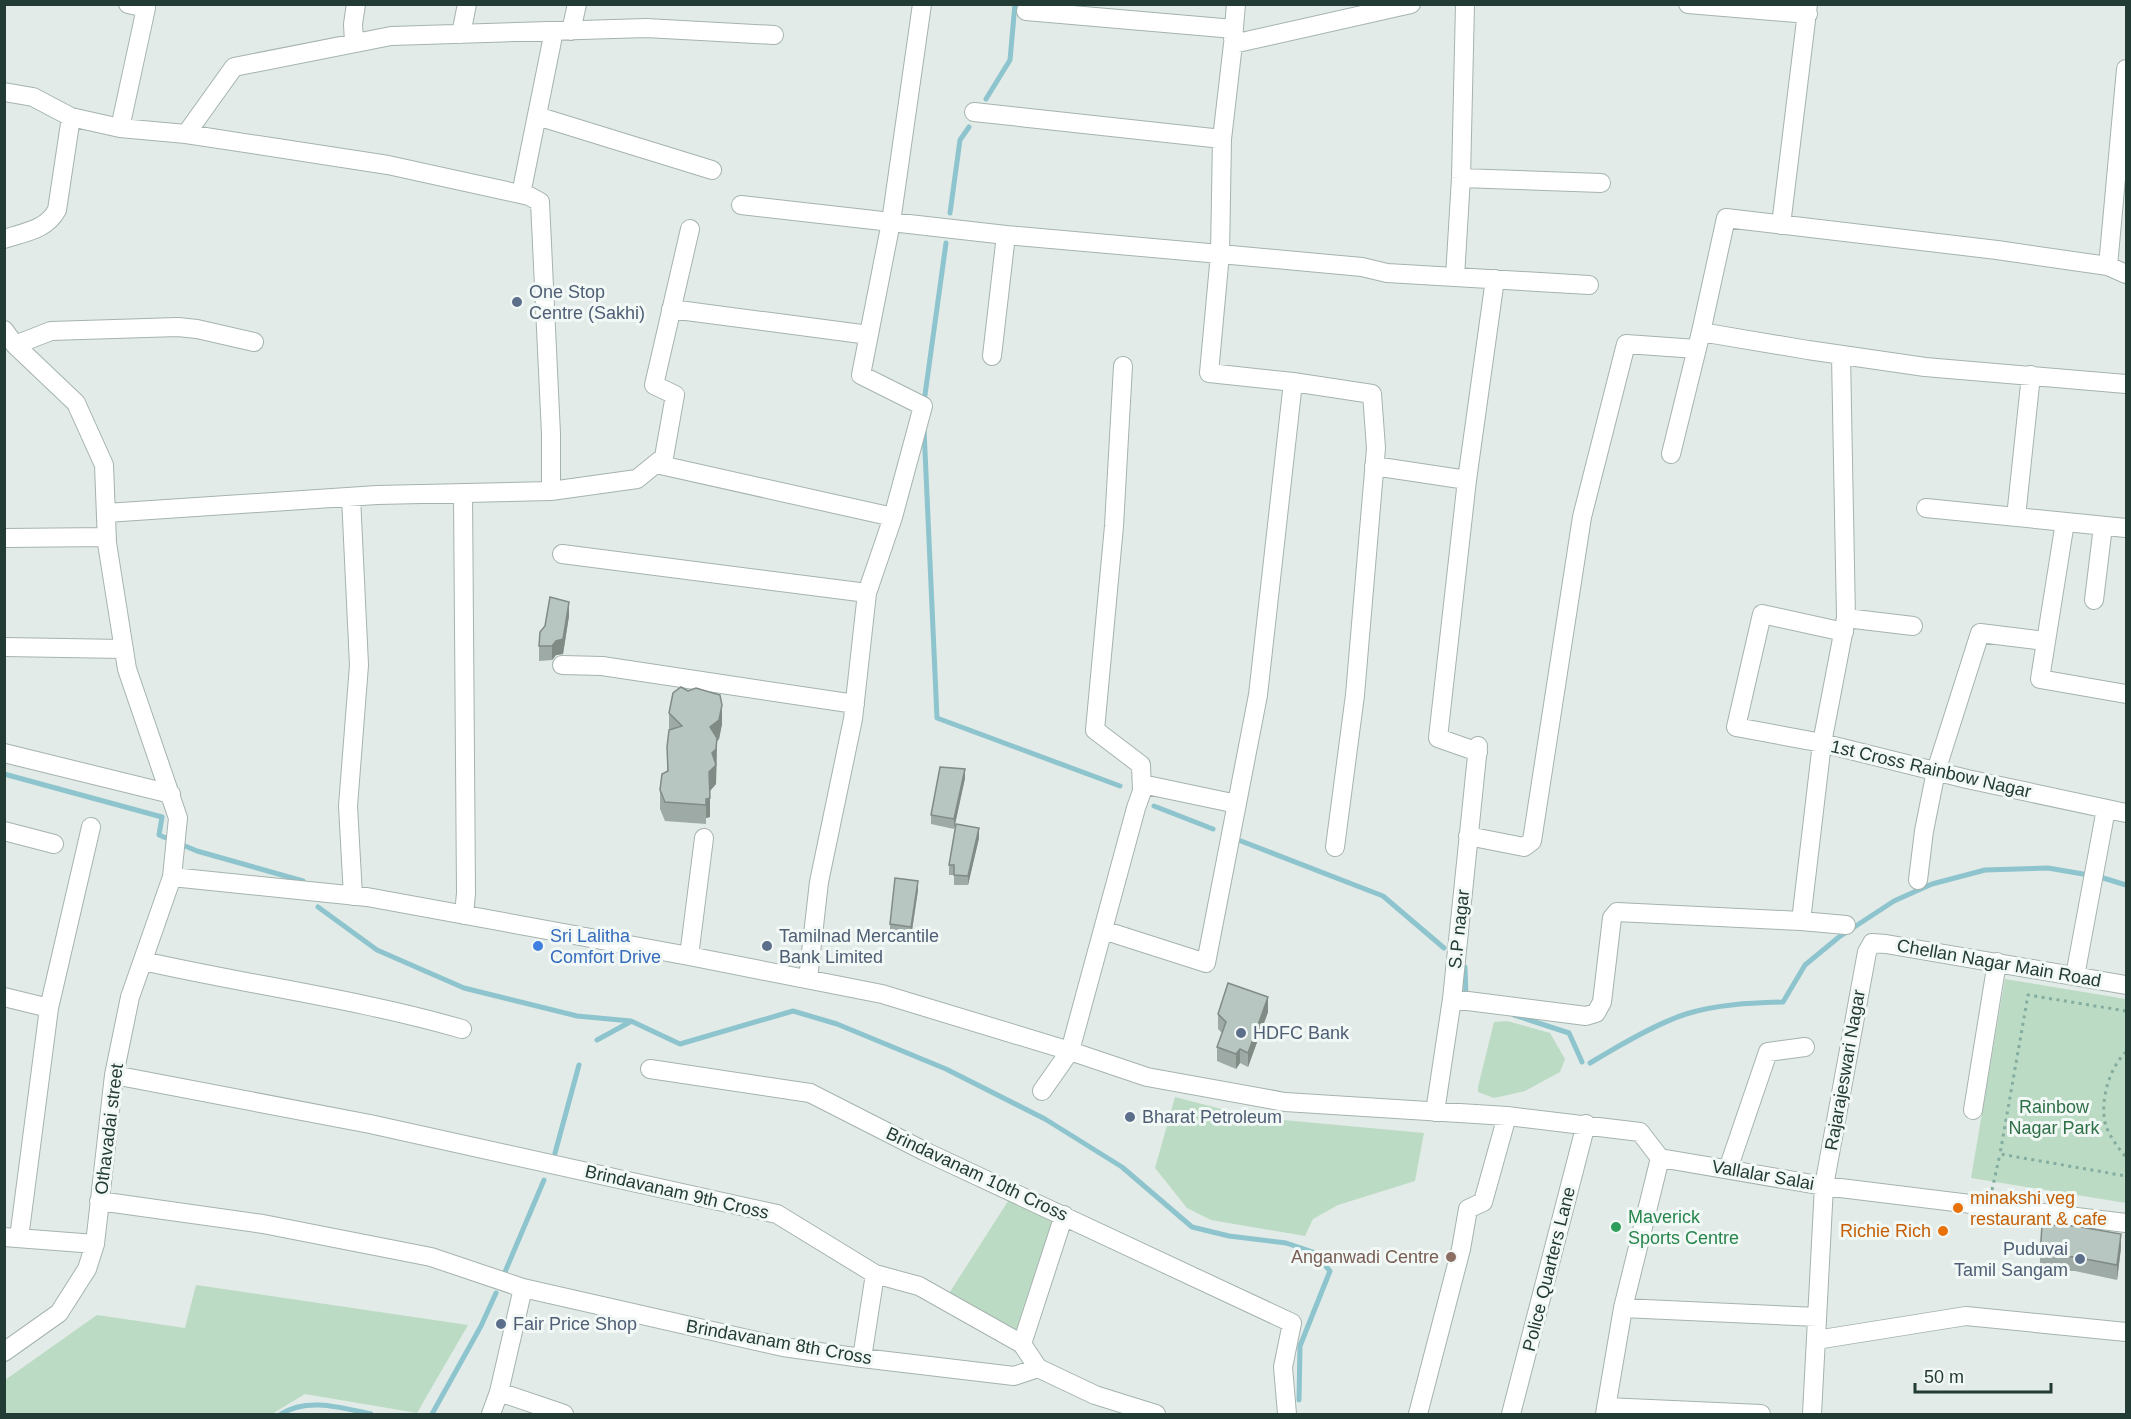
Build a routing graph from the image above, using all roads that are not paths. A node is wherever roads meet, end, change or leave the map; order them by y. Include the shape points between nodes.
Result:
1 (128, 4) edge
2 (356, 4) edge
3 (467, 4) edge
4 (577, 4) edge
5 (922, 4) edge
6 (1236, 4) edge
7 (1411, 4) edge
8 (1465, 4) edge
9 (1688, 4) edge
10 (1808, 9) edge
11 (1026, 11) dead end
12 (1109, 11) edge
13 (562, 31) junction
14 (461, 34) junction
15 (774, 35) dead end
16 (1234, 36) junction
17 (354, 43) junction
18 (2127, 69) edge
19 (4, 92) edge
20 (974, 112) dead end
21 (537, 116) junction
22 (71, 117) junction
23 (120, 128) junction
24 (186, 134) junction
25 (1222, 139) junction
26 (712, 170) dead end
27 (1461, 178) junction
28 (1601, 183) dead end
29 (521, 194) junction
30 (741, 205) dead end
31 (891, 222) junction
32 (1781, 225) junction
33 (690, 229) dead end
34 (1006, 235) junction
35 (4, 239) edge
36 (1220, 254) junction
37 (2108, 266) junction
38 (2127, 273) edge
39 (1455, 277) junction
40 (1495, 279) junction
41 (1589, 285) dead end
42 (671, 309) junction
43 (869, 334) junction
44 (10, 338) edge
45 (1699, 340) junction
46 (254, 342) dead end
47 (1841, 355) junction
48 (992, 356) dead end
49 (1123, 366) dead end
50 (2031, 375) junction
51 (1293, 382) junction
52 (2127, 384) edge
53 (1671, 454) dead end
54 (656, 464) junction
55 (1374, 466) junction
56 (1467, 480) junction
57 (551, 491) junction
58 (464, 493) junction
59 (351, 496) junction
60 (1926, 508) dead end
61 (106, 513) junction
62 (2016, 517) junction
63 (893, 518) junction
64 (2065, 522) junction
65 (2103, 526) junction
66 (2127, 528) edge
67 (106, 537) junction
68 (4, 538) edge
69 (562, 554) dead end
70 (867, 593) junction
71 (2094, 600) dead end
72 (1845, 625) junction
73 (1913, 626) dead end
74 (2045, 641) junction
75 (4, 647) edge
76 (124, 650) junction
77 (562, 665) dead end
78 (2127, 694) edge
79 (855, 704) junction
80 (1822, 743) junction
81 (4, 753) edge
82 (1936, 771) junction
83 (1142, 784) junction
84 (171, 794) junction
85 (1237, 804) junction
86 (2106, 809) junction
87 (2127, 813) edge
88 (91, 827) dead end
89 (4, 831) edge
90 (1468, 836) junction
91 (704, 838) dead end
92 (54, 844) dead end
93 (1335, 848) dead end
94 (173, 869) junction
95 (1918, 880) dead end
96 (353, 896) junction
97 (464, 915) junction
98 (1801, 921) junction
99 (1846, 925) dead end
100 (1103, 930) junction
101 (1872, 944) joint
102 (689, 956) junction
103 (143, 961) junction
104 (1998, 962) junction
105 (2075, 976) junction
106 (808, 979) junction
107 (2127, 985) edge
108 (4, 997) edge
109 (1452, 999) junction
110 (49, 1008) junction
111 (462, 1029) dead end
112 (1805, 1047) dead end
113 (1070, 1051) junction
114 (650, 1069) dead end
115 (114, 1075) junction
116 (1042, 1091) dead end
117 (1973, 1110) dead end
118 (1435, 1112) junction
119 (1507, 1116) junction
120 (1586, 1124) junction
121 (1660, 1158) junction
122 (1728, 1169) junction
123 (1824, 1186) junction
124 (99, 1201) junction
125 (1064, 1215) junction
126 (2127, 1223) edge
127 (12, 1237) edge
128 (95, 1244) junction
129 (875, 1274) junction
130 (523, 1288) junction
131 (1623, 1308) junction
132 (1817, 1317) junction
133 (2127, 1332) edge
134 (1816, 1340) junction
135 (1022, 1344) junction
136 (4, 1352) edge
137 (861, 1358) junction
138 (1038, 1368) junction
139 (499, 1392) junction
140 (1606, 1411) edge
141 (491, 1414) edge
142 (564, 1414) edge
143 (1156, 1414) edge
144 (1287, 1414) edge
145 (1418, 1414) edge
146 (1511, 1414) edge
147 (1761, 1414) edge
148 (1812, 1414) edge

1 - 23 street via 146,8
2 - 17 street
3 - 14 street
4 - 13 street
5 - 31 street
6 - 16 street
7 - 16 street
8 - 27 street
9 - 10 street
10 - 32 street
11 - 12 street
12 - 16 street
13 - 14 street
13 - 15 street via 646,28
13 - 21 street
14 - 17 street via 391,36
16 - 25 street
17 - 24 street via 234,67
18 - 37 street
19 - 22 street via 33,98
20 - 25 street
21 - 26 street
21 - 29 street
22 - 23 street
22 - 35 street via 57,210 40,227
23 - 24 street
24 - 29 street via 388,165
25 - 36 street
27 - 28 street
27 - 39 street
29 - 57 street via 540,202
30 - 31 street
31 - 34 street
31 - 43 street
32 - 37 street
32 - 45 street via 1726,218
33 - 42 street
34 - 36 street
34 - 48 street
36 - 39 street
36 - 51 street via 1209,373
37 - 38 street
39 - 40 street
40 - 41 street
40 - 56 street
42 - 43 street
42 - 54 street via 654,385 675,395 664,457
43 - 63 street via 861,375 923,406
44 - 46 street via 51,331 178,327
44 - 61 street, Othavadai street via 76,403 104,465
45 - 47 street
45 - 53 street
45 - 90 street via 1626,344 1582,517 1532,842 1524,847
47 - 50 street via 1925,367
47 - 72 street
49 - 83 street via 1114,526 1095,730 1142,765
50 - 52 street
50 - 62 street
51 - 55 street via 1372,394
51 - 85 street via 1258,695
54 - 57 street via 637,479
54 - 63 street
55 - 56 street
55 - 93 street via 1355,695
56 - 90 street, S.P nagar via 1438,738 1478,749
57 - 58 street
58 - 59 street
58 - 97 street
59 - 61 street
59 - 96 street via 359,665 348,806
60 - 62 street
61 - 67 street, Othavadai street
62 - 64 street
63 - 70 street
64 - 65 street
64 - 74 street
65 - 66 street
65 - 71 street
67 - 68 street
67 - 76 street, Othavadai street
69 - 70 street
70 - 79 street
72 - 73 street
72 - 80 street
72 - 80 street, 1st Cross Rainbow Nagar via 1762,614 1736,727
74 - 78 street via 2040,678
74 - 82 street via 1980,633
75 - 76 street
76 - 84 street, Othavadai street via 127,669
77 - 79 street via 602,666
79 - 106 street via 819,882
80 - 82 street, 1st Cross Rainbow Nagar
80 - 98 street
81 - 84 street
82 - 86 street, 1st Cross Rainbow Nagar
82 - 95 street
83 - 85 street
83 - 100 street
84 - 94 street, Othavadai street via 177,818
85 - 100 street via 1206,963
86 - 87 street, 1st Cross Rainbow Nagar
86 - 105 street
88 - 110 street
89 - 92 street
90 - 109 street, S.P nagar
91 - 102 street
94 - 96 street
94 - 103 street, Othavadai street
96 - 97 street
97 - 102 street
98 - 99 street
98 - 109 street via 1617,912 1612,918 1602,1002 1596,1012 1586,1016
100 - 113 street
101 - 104 street, Chellan Nagar Main Road
101 - 123 street, Rajarajeswari Nagar via 1867,952
102 - 106 street
103 - 111 street via 416,1016
103 - 115 street, Othavadai street via 130,997
104 - 105 street, Chellan Nagar Main Road
104 - 117 street
105 - 107 street, Chellan Nagar Main Road
106 - 113 street via 882,994
108 - 110 street
109 - 118 street, S.P nagar
110 - 127 street
112 - 122 street via 1768,1052
113 - 116 street
113 - 118 street via 1147,1077 1286,1102
114 - 125 street, Brindavanam 10th Cross via 810,1093
115 - 124 street, Othavadai street
115 - 129 street, Brindavanam 9th Cross via 370,1124 777,1215
118 - 119 street
119 - 120 street
119 - 145 street via 1484,1202 1468,1209
120 - 121 street via 1640,1131
120 - 146 street, Police Quarters Lane
121 - 122 street, Vallalar Salai
121 - 131 street
122 - 123 street, Vallalar Salai
123 - 126 street, Vallalar Salai
123 - 132 street, Rajarajeswari Nagar
124 - 128 street, Othavadai street
124 - 130 street, Brindavanam 8th Cross via 263,1224 431,1257
125 - 135 street
125 - 144 street, Brindavanam 10th Cross via 1292,1323 1282,1367
127 - 128 street
128 - 136 street, Othavadai street via 87,1269 59,1313
129 - 135 street, Brindavanam 9th Cross via 919,1286
129 - 137 street
130 - 137 street, Brindavanam 8th Cross via 783,1347
130 - 139 street
131 - 132 street
131 - 140 street
132 - 134 street, Rajarajeswari Nagar
133 - 134 street via 1966,1316
134 - 148 street, Rajarajeswari Nagar
135 - 138 street, Brindavanam 9th Cross
137 - 138 street, Brindavanam 8th Cross via 1014,1376
138 - 143 street via 1095,1395
139 - 141 street
139 - 142 street
140 - 147 street

